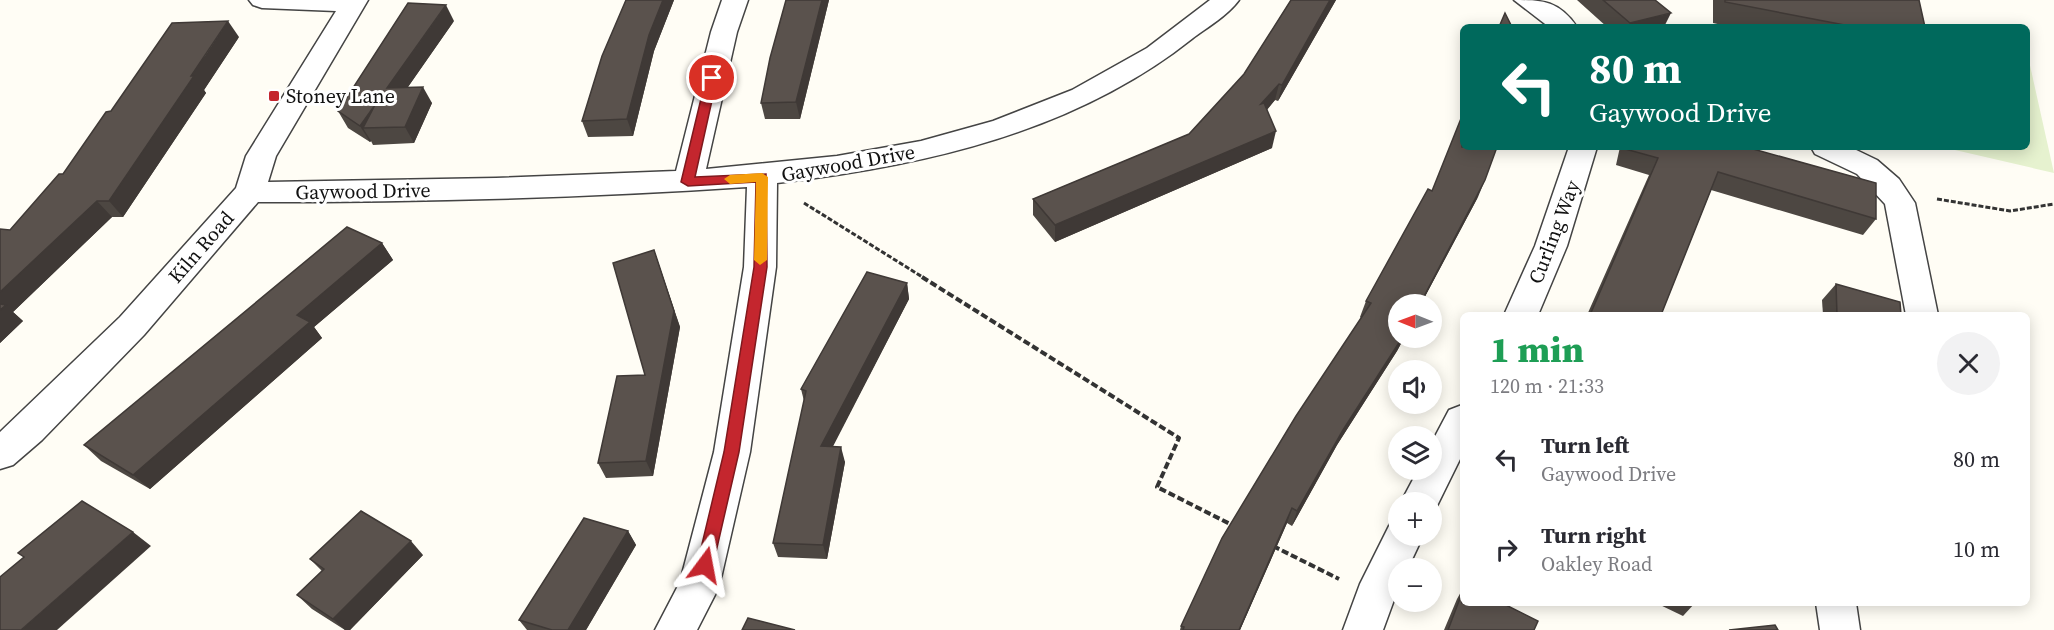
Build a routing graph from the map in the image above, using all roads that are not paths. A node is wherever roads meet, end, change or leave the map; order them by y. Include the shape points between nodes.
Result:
1 (262, 0) edge
2 (735, 0) edge
3 (1226, 0) edge
4 (1527, 0) edge
5 (353, 2) edge
6 (1561, 24) edge
7 (1582, 150) edge
8 (1831, 150) edge
9 (762, 177) junction
10 (688, 182) junction
11 (250, 192) junction
12 (1522, 312) edge
13 (1921, 312) edge
14 (1460, 424) edge
15 (0, 454) edge
16 (1425, 492) edge
17 (1399, 546) edge
18 (1836, 606) edge
19 (1368, 613) edge
20 (675, 630) edge
21 (1840, 630) edge

1 - 5 street
2 - 10 street
3 - 9 street, Gaywood Drive via 1161,54 1081,98 1030,118 922,151
4 - 6 street
5 - 11 street, Kiln Road via 261,156
7 - 12 street, Curling Way via 1551,246
8 - 13 street via 1867,167 1900,203
9 - 10 street, Gaywood Drive
9 - 20 street via 760,267 732,452 699,587
10 - 11 street, Gaywood Drive
11 - 15 street, Kiln Road via 132,326
14 - 16 street
17 - 19 street
18 - 21 street

